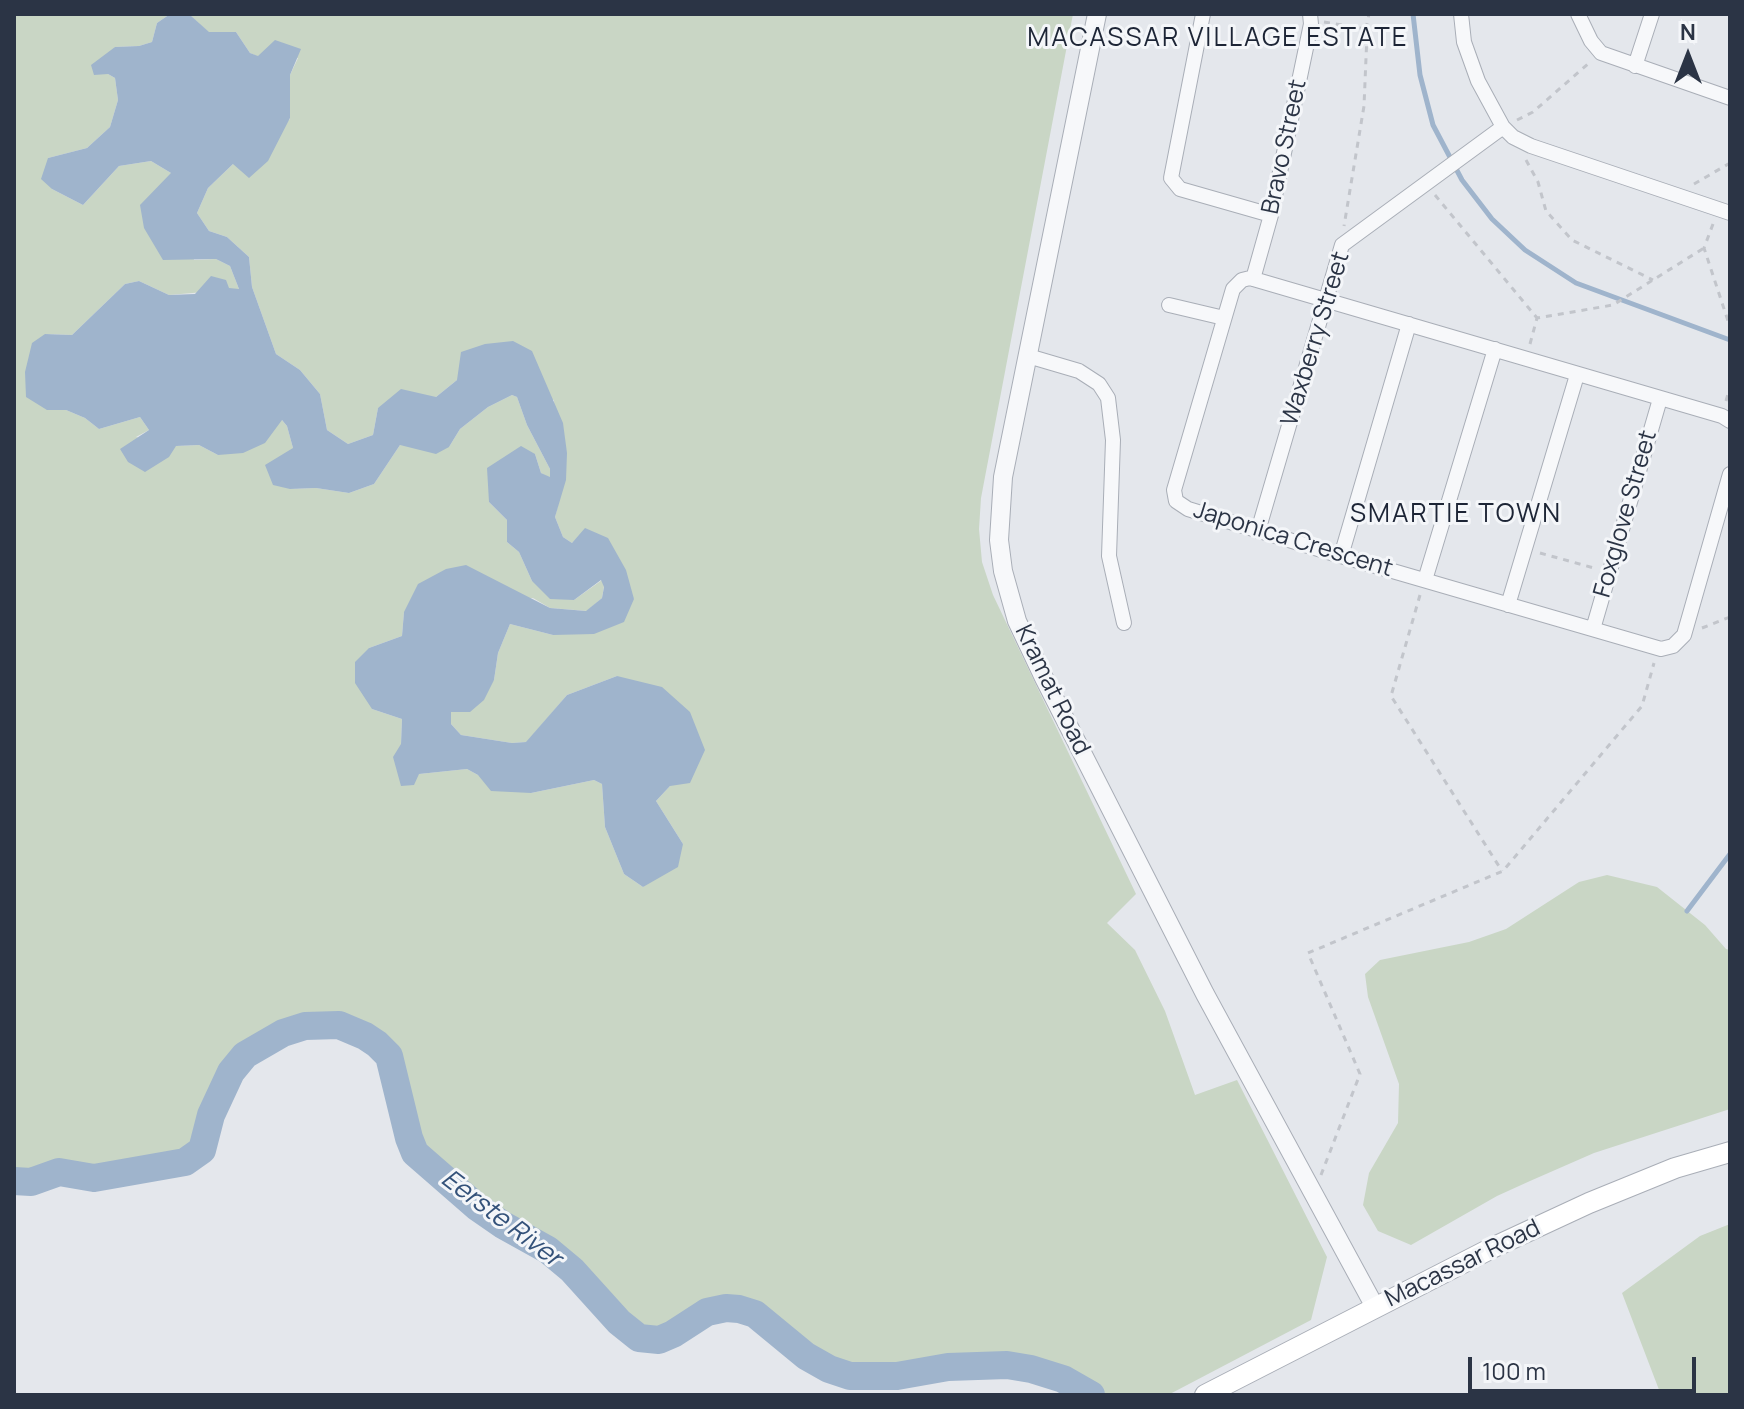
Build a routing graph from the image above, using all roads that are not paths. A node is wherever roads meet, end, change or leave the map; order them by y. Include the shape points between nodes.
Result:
1 (1097, 14) edge
2 (1203, 14) edge
3 (1461, 14) edge
4 (1578, 14) edge
5 (1652, 14) edge
6 (1310, 17) edge
7 (1635, 66) junction
8 (1729, 93) edge
9 (1508, 132) junction
10 (1724, 211) edge
11 (1271, 215) junction
12 (1253, 279) junction
13 (1325, 299) junction
14 (1169, 305) dead end
15 (1224, 318) junction
16 (1409, 324) junction
17 (1495, 349) junction
18 (1028, 356) junction
19 (1577, 375) junction
20 (1660, 399) junction
21 (1730, 421) edge
22 (1730, 474) edge
23 (1723, 529) edge
24 (1258, 531) junction
25 (1341, 556) junction
26 (1425, 580) junction
27 (1508, 605) junction
28 (1124, 623) dead end
29 (1593, 629) junction
30 (1730, 1152) edge
31 (1375, 1307) junction
32 (1205, 1395) edge

1 - 18 street, Kramat Road
2 - 11 street via 1171,178 1180,189
3 - 9 street via 1472,64
4 - 7 street via 1601,53
5 - 7 street
6 - 11 street, Bravo Street
7 - 8 street
9 - 10 street via 1531,146
9 - 13 street, Waxberry Street via 1473,150 1342,245
11 - 12 street, Bravo Street
12 - 13 street
12 - 15 street, Japonica Crescent via 1235,286
13 - 16 street
13 - 24 street, Waxberry Street
14 - 15 street
15 - 24 street, Japonica Crescent via 1174,494 1184,507
16 - 17 street
16 - 25 street
17 - 19 street
17 - 26 street
18 - 28 street via 1079,371 1099,384 1108,398 1113,440 1109,556
18 - 31 street, Kramat Road via 999,506 1003,571 1017,621 1205,994
19 - 20 street
19 - 27 street
20 - 21 street
20 - 29 street, Foxglove Street
22 - 23 street
23 - 29 street, Japonica Crescent via 1684,635 1673,646 1658,649
24 - 25 street, Japonica Crescent
25 - 26 street, Japonica Crescent
26 - 27 street, Japonica Crescent
27 - 29 street, Japonica Crescent
30 - 31 main road, Macassar Road via 1589,1203
31 - 32 main road, Macassar Road

